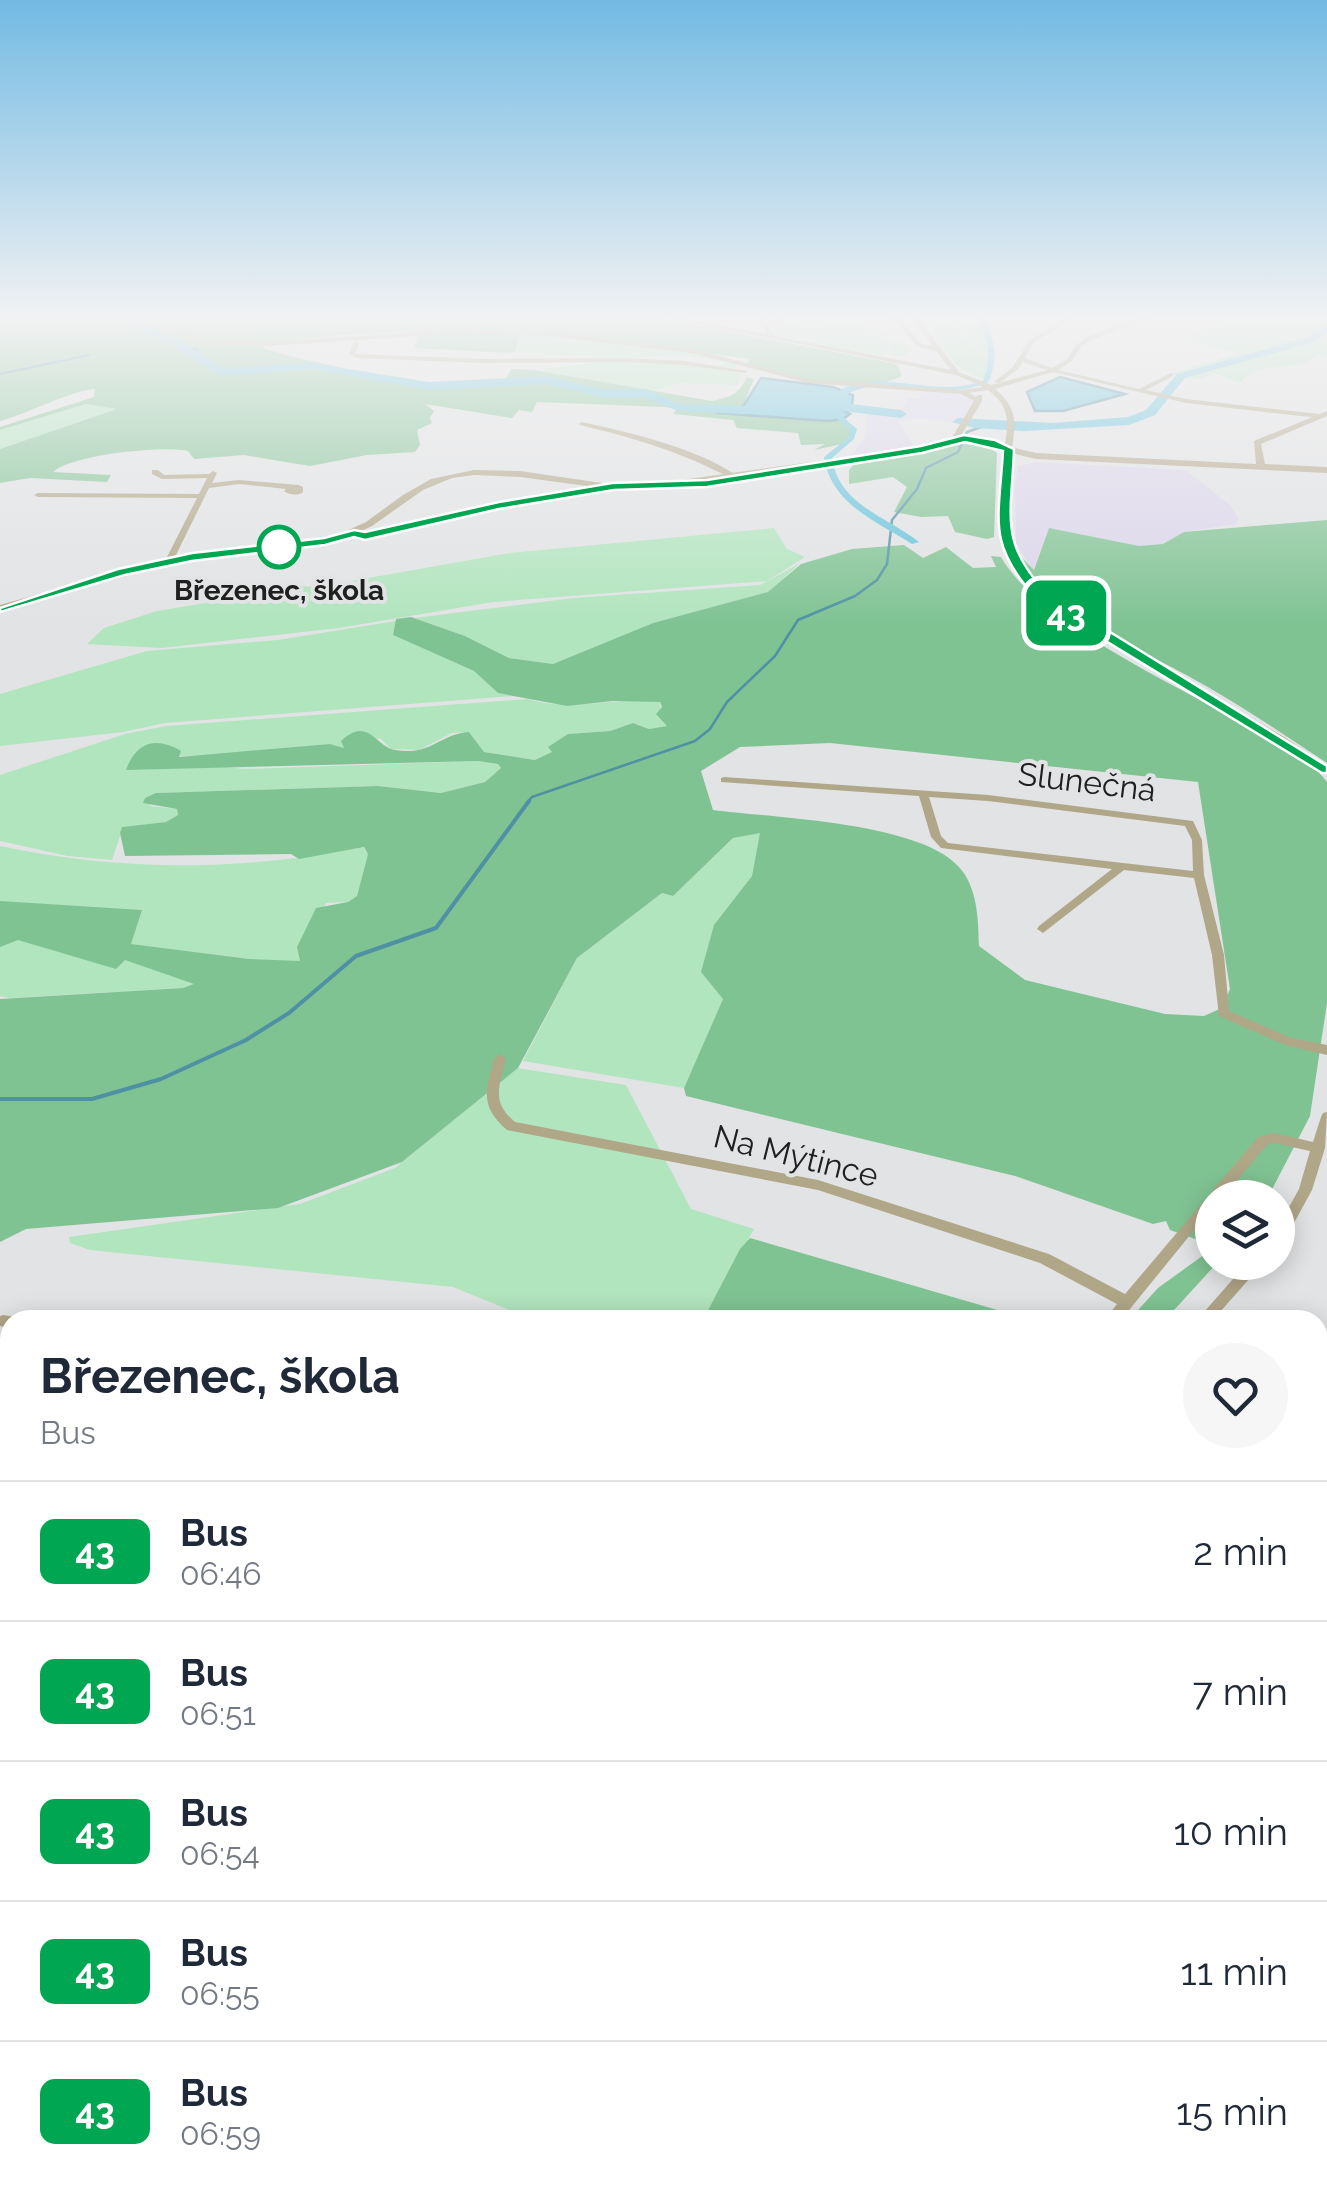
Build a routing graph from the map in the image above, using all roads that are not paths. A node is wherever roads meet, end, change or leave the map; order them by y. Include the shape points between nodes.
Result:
1 (967, 418) edge
2 (1011, 418) edge
3 (1315, 418) edge
4 (582, 424) dead end
5 (959, 438) junction
6 (1008, 449) junction
7 (1262, 466) junction
8 (1327, 470) edge
9 (155, 472) dead end
10 (737, 478) junction
11 (205, 486) junction
12 (612, 487) junction
13 (291, 488) dead end
14 (38, 495) dead end
15 (200, 496) junction
16 (354, 534) junction
17 (169, 561) junction
18 (0, 608) edge
19 (1327, 770) edge
20 (724, 780) dead end
21 (923, 794) junction
22 (1124, 864) junction
23 (1199, 875) junction
24 (1043, 929) dead end
25 (1327, 1050) edge
26 (500, 1059) dead end
27 (1327, 1117) edge
28 (1319, 1148) junction
29 (1227, 1180) edge
30 (1295, 1208) edge
31 (1195, 1220) edge
32 (1241, 1280) edge
33 (1127, 1302) junction
34 (1120, 1310) edge
35 (1213, 1310) edge

1 - 5 street
2 - 6 street
3 - 7 street via 1257,444
4 - 10 street via 653,440
5 - 6 street
5 - 10 street via 922,450
6 - 7 street via 1036,456
6 - 19 street via 1004,540 1032,587
7 - 8 street
9 - 11 street via 162,478 212,474
10 - 12 street
11 - 13 street
11 - 15 street
12 - 16 street
12 - 16 street via 528,472 457,475 404,495
14 - 15 street
15 - 17 street
16 - 17 street
17 - 18 street
20 - 21 street, Slunečná
21 - 22 street via 945,846
21 - 23 street, Slunečná via 1189,823
22 - 23 street
22 - 24 street
23 - 25 street, Slunečná via 1218,955 1222,1012 1289,1042
26 - 33 street, Na Mýtince via 491,1102 511,1126 818,1185 1044,1258
27 - 28 street
28 - 29 street via 1263,1141
28 - 30 street
31 - 33 street
32 - 35 street
33 - 34 street

